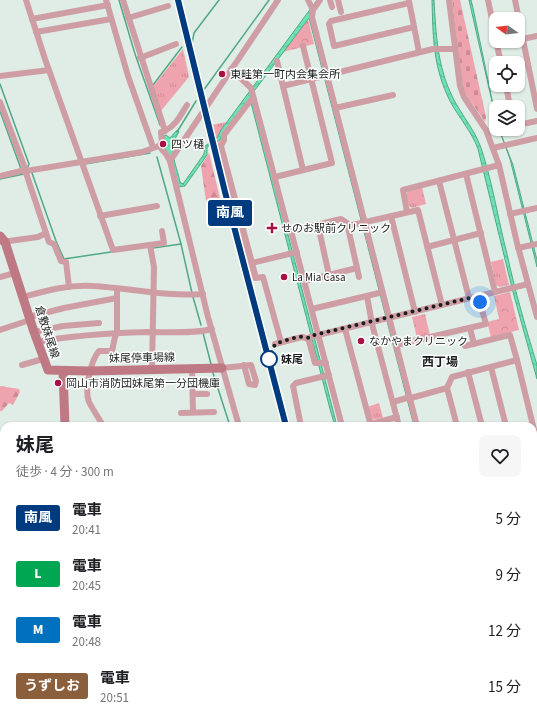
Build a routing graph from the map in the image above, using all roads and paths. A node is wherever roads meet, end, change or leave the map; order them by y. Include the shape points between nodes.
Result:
1 (26, 0) edge
2 (123, 0) edge
3 (308, 0) edge
4 (316, 0) edge
5 (320, 0) edge
6 (330, 0) edge
7 (338, 0) edge
8 (449, 0) edge
9 (488, 0) edge
10 (515, 0) edge
11 (274, 1) edge
12 (107, 2) edge
13 (409, 2) edge
14 (168, 6) dead end
15 (332, 7) dead end
16 (312, 9) junction
17 (341, 12) dead end
18 (490, 12) edge
19 (516, 12) edge
20 (128, 18) junction
21 (32, 19) junction
22 (112, 19) junction
23 (414, 27) junction
24 (36, 32) junction
25 (537, 36) edge
26 (525, 39) edge
27 (176, 44) dead end
28 (303, 46) dead end
29 (522, 48) edge
30 (454, 49) junction
31 (419, 52) junction
32 (140, 58) junction
33 (277, 61) dead end
34 (231, 69) junction
35 (49, 70) junction
36 (326, 75) junction
37 (0, 76) edge
38 (311, 79) junction
39 (283, 86) junction
40 (252, 96) junction
41 (393, 96) dead end
42 (0, 102) edge
43 (187, 105) dead end
44 (335, 108) junction
45 (537, 108) edge
46 (2, 112) edge
47 (537, 121) edge
48 (525, 124) edge
49 (165, 131) junction
50 (537, 138) edge
51 (159, 148) junction
52 (493, 148) junction
53 (171, 158) junction
54 (82, 164) junction
55 (499, 166) junction
56 (303, 170) junction
57 (24, 172) junction
58 (466, 174) junction
59 (0, 176) edge
60 (275, 177) junction
61 (439, 181) junction
62 (157, 206) dead end
63 (537, 208) edge
64 (407, 212) junction
65 (510, 214) junction
66 (100, 216) junction
67 (391, 216) junction
68 (363, 223) junction
69 (318, 225) junction
70 (348, 226) junction
71 (162, 231) dead end
72 (291, 231) junction
73 (46, 233) junction
74 (481, 233) junction
75 (454, 239) junction
76 (2, 240) edge
77 (534, 245) edge
78 (151, 247) junction
79 (427, 247) junction
80 (518, 248) junction
81 (293, 253) junction
82 (252, 263) junction
83 (357, 268) junction
84 (15, 273) junction
85 (329, 275) junction
86 (0, 277) edge
87 (359, 277) dead end
88 (304, 280) junction
89 (529, 286) junction
90 (537, 286) edge
91 (69, 287) junction
92 (117, 289) junction
93 (153, 292) junction
94 (495, 292) junction
95 (379, 293) dead end
96 (203, 294) junction
97 (23, 296) junction
98 (367, 296) junction
99 (478, 296) junction
100 (117, 298) junction
101 (469, 298) junction
102 (442, 305) junction
103 (312, 309) junction
104 (415, 312) junction
105 (537, 315) edge
106 (388, 318) junction
107 (30, 319) junction
108 (372, 322) junction
109 (99, 323) dead end
110 (470, 328) junction
111 (212, 329) junction
112 (345, 329) junction
113 (0, 330) edge
114 (34, 332) junction
115 (153, 332) junction
116 (117, 333) junction
117 (318, 334) junction
118 (309, 338) junction
119 (37, 342) junction
120 (474, 344) junction
121 (396, 345) junction
122 (465, 346) dead end
123 (43, 359) junction
124 (517, 360) junction
125 (326, 363) junction
126 (22, 365) dead end
127 (244, 365) dead end
128 (491, 367) junction
129 (222, 368) junction
130 (192, 369) junction
131 (152, 370) junction
132 (63, 371) junction
133 (89, 371) junction
134 (468, 372) junction
135 (329, 375) junction
136 (447, 388) junction
137 (193, 394) junction
138 (207, 394) dead end
139 (409, 398) junction
140 (393, 402) junction
141 (193, 412) junction
142 (214, 412) dead end
143 (181, 413) dead end
144 (397, 417) junction
145 (65, 422) edge
146 (101, 422) edge
147 (238, 422) edge
148 (300, 422) edge
149 (338, 422) edge
150 (370, 422) edge
151 (381, 422) edge
152 (398, 422) edge
153 (416, 422) edge
154 (456, 422) edge
155 (481, 422) edge
156 (505, 422) edge
157 (532, 422) edge

1 - 21 street
2 - 20 street
3 - 16 street
4 - 16 street
5 - 16 street
6 - 15 street
7 - 17 street
8 - 30 street
9 - 18 street
10 - 19 street
11 - 34 street
12 - 21 street
12 - 22 street
13 - 23 street
13 - 23 street via 332,21 329,24 334,46
14 - 20 street
16 - 36 street
20 - 32 street
21 - 24 street
22 - 24 street
22 - 51 street
23 - 31 street
24 - 35 street
25 - 26 street
27 - 32 street
28 - 38 street
29 - 45 street
30 - 31 street
30 - 52 street via 464,97 486,130
31 - 36 street
32 - 49 street
33 - 39 street
34 - 40 street
34 - 53 street
35 - 37 street
35 - 54 street
36 - 38 street
36 - 44 street
38 - 39 street
38 - 56 street via 332,163
39 - 56 street
40 - 60 street
40 - 82 street via 224,135 221,146
41 - 44 street
42 - 46 street
43 - 49 street via 180,118
44 - 68 street
46 - 57 street
47 - 48 street
49 - 51 street via 161,132 162,142
50 - 52 street
51 - 53 street
51 - 54 street
52 - 55 street
53 - 96 street
54 - 57 street
54 - 66 street
55 - 58 street
55 - 65 street
56 - 60 street
57 - 59 street
57 - 73 street
58 - 61 street
58 - 74 street
60 - 72 street
61 - 64 street via 403,190
61 - 75 street
62 - 66 street
63 - 65 street
64 - 67 street
64 - 79 street via 418,210
65 - 80 street
66 - 78 street via 113,250
67 - 68 street
67 - 104 street
68 - 70 street
68 - 106 street
69 - 70 street via 341,220
69 - 72 street
69 - 85 street
70 - 83 street
71 - 78 street via 164,243
72 - 81 street
73 - 76 street via 38,237
73 - 91 street via 61,261 66,262
74 - 75 street
74 - 94 street
75 - 79 street
75 - 101 street
76 - 84 main road, 倉敷妹尾線
77 - 80 street
78 - 93 street via 154,267
79 - 102 street
80 - 89 street
81 - 82 street
81 - 88 street
82 - 118 street via 256,278 263,277 278,343 302,337
83 - 85 street
83 - 87 street
84 - 86 street
84 - 97 main road, 倉敷妹尾線
85 - 88 street
88 - 103 street
89 - 90 street
89 - 94 street
89 - 105 street
91 - 92 street
91 - 97 street
92 - 93 street
92 - 100 street
93 - 96 street
93 - 115 street
94 - 99 street
95 - 98 street
96 - 111 street
97 - 107 main road, 倉敷妹尾線
98 - 103 street
98 - 108 street
99 - 101 street
99 - 110 street via 486,324
100 - 107 street via 64,308
100 - 116 street
101 - 102 street
102 - 104 street
103 - 117 street
104 - 106 street
106 - 108 street
106 - 121 street
107 - 113 street
107 - 114 main road, 倉敷妹尾線
108 - 112 street
108 - 140 street
109 - 114 street
110 - 120 street
110 - 121 street
111 - 115 street via 201,332
111 - 129 street
112 - 117 street
112 - 150 street
114 - 119 main road, 倉敷妹尾線
115 - 116 street
115 - 131 street
116 - 119 street via 75,335
116 - 133 street via 112,351 99,351 94,356
117 - 118 street
117 - 125 street
118 - 125 street via 315,363
119 - 123 main road, 倉敷妹尾線
120 - 122 street
120 - 124 street via 510,335
121 - 139 street
123 - 126 street
123 - 132 main road, 倉敷妹尾線 via 48,370
124 - 128 street
124 - 157 street
125 - 135 street
127 - 129 street
128 - 134 street
128 - 156 street
129 - 130 main road, 妹尾停車場線
129 - 147 street
130 - 131 main road, 妹尾停車場線
130 - 137 street
131 - 133 main road, 妹尾停車場線
132 - 133 main road, 妹尾停車場線
132 - 145 main road, 倉敷妹尾線
133 - 146 street via 88,400
134 - 136 street via 452,377
134 - 155 street
135 - 148 street via 293,386
135 - 149 street
136 - 139 street
136 - 154 street
137 - 138 street
137 - 141 street
139 - 140 street
139 - 153 street
140 - 144 street
141 - 142 street
141 - 143 street
144 - 151 street
144 - 152 street

